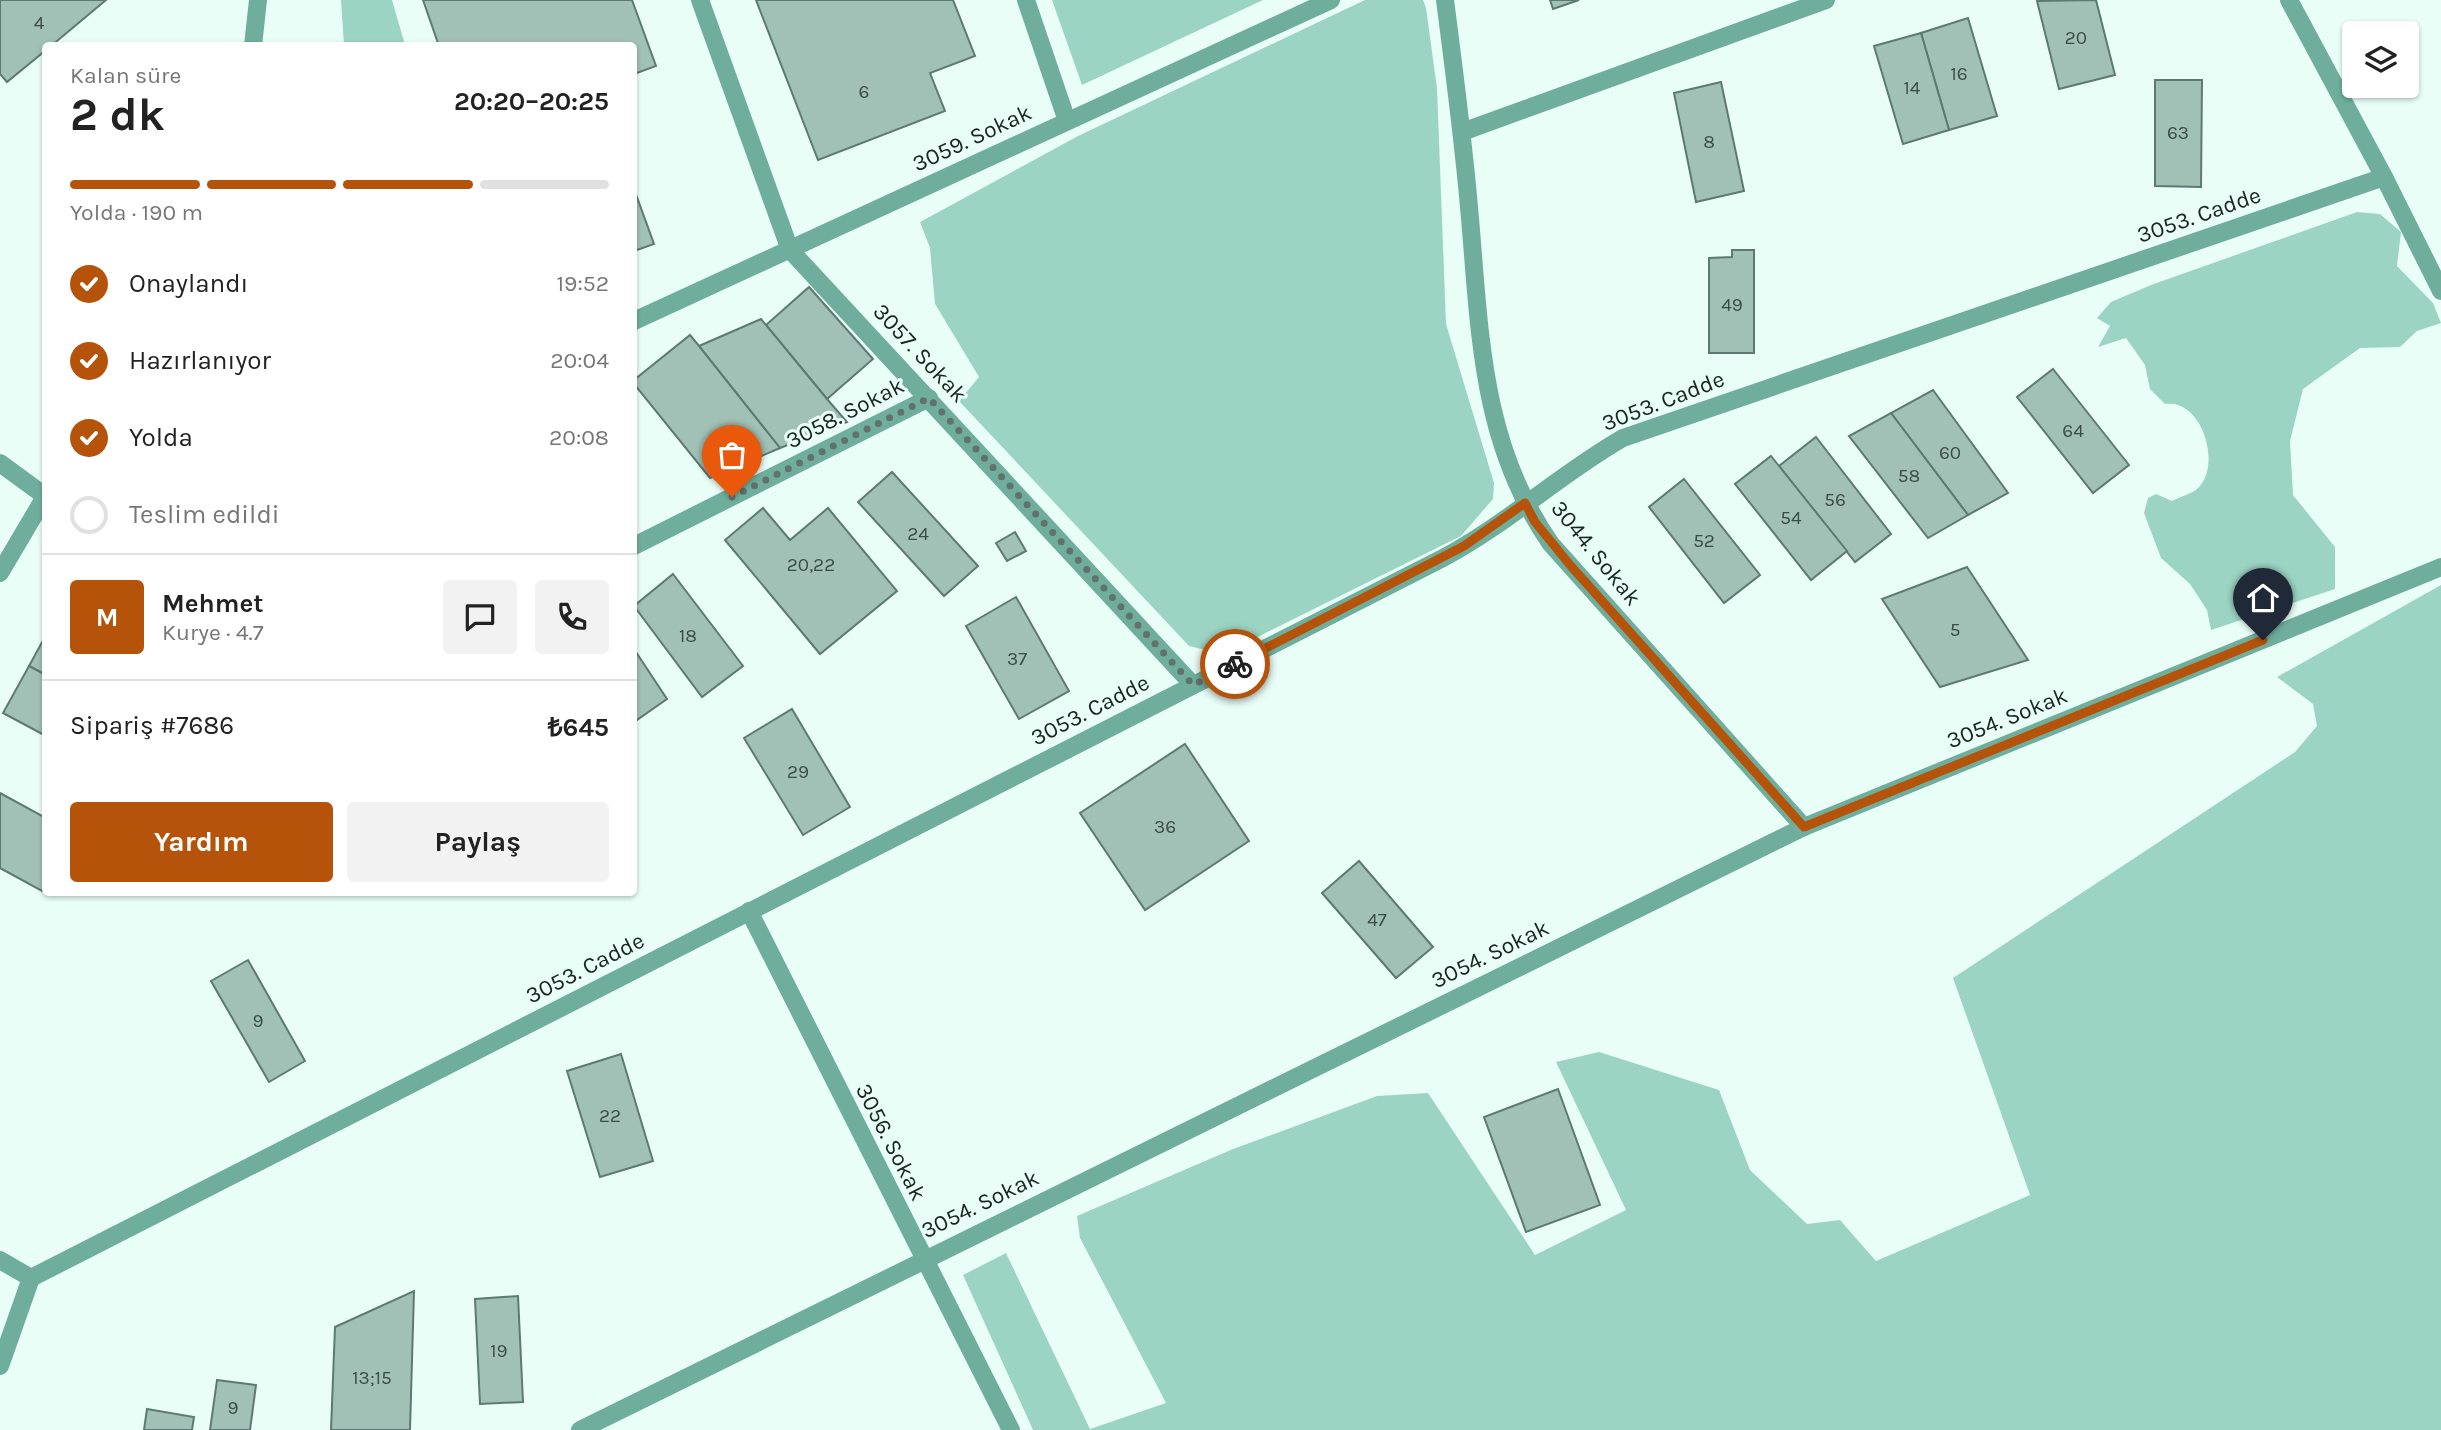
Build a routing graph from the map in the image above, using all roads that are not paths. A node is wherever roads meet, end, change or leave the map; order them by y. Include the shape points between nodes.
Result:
1 (258, 0) edge
2 (700, 0) edge
3 (1026, 0) edge
4 (1332, 0) edge
5 (1445, 0) edge
6 (1826, 0) edge
7 (2289, 0) edge
8 (253, 42) edge
9 (1067, 121) junction
10 (1462, 132) junction
11 (2384, 177) junction
12 (790, 250) junction
13 (2441, 291) edge
14 (637, 320) edge
15 (929, 398) junction
16 (0, 463) edge
17 (42, 494) edge
18 (42, 501) edge
19 (1525, 503) junction
20 (637, 544) edge
21 (2441, 567) edge
22 (0, 573) edge
23 (1193, 685) junction
24 (1804, 827) junction
25 (748, 912) junction
26 (922, 1259) junction
27 (0, 1260) edge
28 (31, 1278) junction
29 (0, 1366) edge
30 (580, 1430) edge
31 (1011, 1430) edge

1 - 8 street
2 - 12 street, 3057. Sokak
3 - 9 street
4 - 9 street, 3059. Sokak
5 - 10 street, 3044. Sokak
6 - 10 street
7 - 11 street
9 - 12 street, 3059. Sokak
10 - 19 street, 3044. Sokak via 1487,396 1507,465
11 - 13 street
11 - 19 street, 3053. Cadde via 1623,438
12 - 14 street, 3059. Sokak
12 - 15 street, 3057. Sokak
15 - 20 street, 3058. Sokak
15 - 23 street, 3057. Sokak
16 - 17 street
18 - 22 street
19 - 23 street, 3053. Cadde via 1464,546
19 - 24 street, 3044. Sokak via 1570,565
21 - 24 street, 3054. Sokak
23 - 25 street, 3053. Cadde
24 - 26 street, 3054. Sokak
25 - 26 street, 3056. Sokak
25 - 28 street, 3053. Cadde
26 - 30 street, 3054. Sokak
26 - 31 street, 3056. Sokak
27 - 28 street
28 - 29 street

